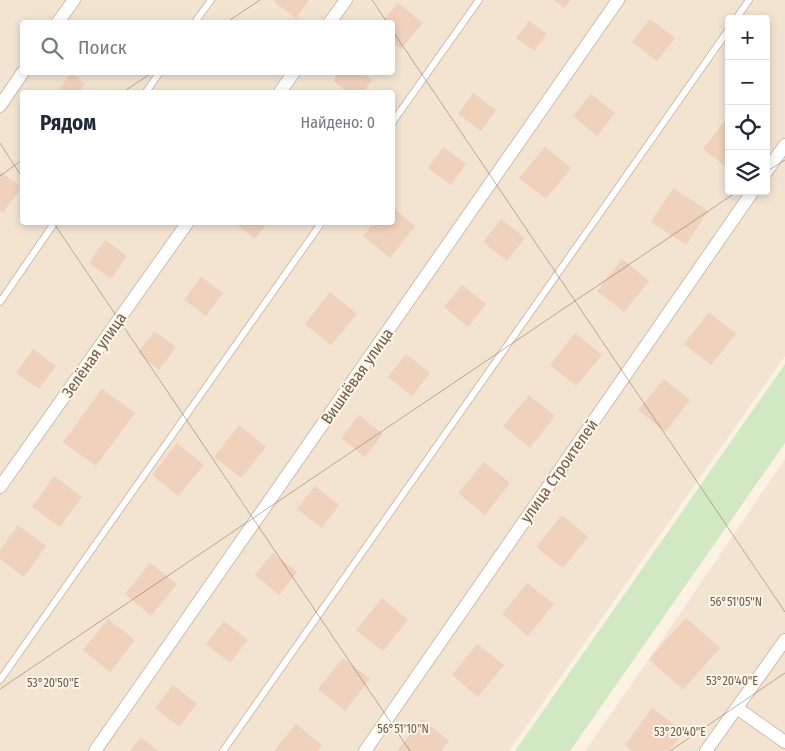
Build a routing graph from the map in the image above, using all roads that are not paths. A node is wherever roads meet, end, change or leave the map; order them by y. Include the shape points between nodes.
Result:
1 (74, 0) edge
2 (211, 0) edge
3 (346, 0) edge
4 (479, 0) edge
5 (618, 0) edge
6 (749, 0) edge
7 (739, 15) edge
8 (59, 20) edge
9 (196, 20) edge
10 (331, 20) edge
11 (725, 35) edge
12 (21, 75) edge
13 (158, 75) edge
14 (292, 75) edge
15 (147, 90) edge
16 (281, 90) edge
17 (0, 106) edge
18 (395, 119) edge
19 (785, 145) edge
20 (770, 166) edge
21 (750, 195) edge
22 (53, 225) edge
23 (186, 225) edge
24 (320, 225) edge
25 (0, 302) edge
26 (0, 487) edge
27 (785, 640) edge
28 (0, 680) edge
29 (737, 708) junction
30 (785, 742) edge
31 (96, 751) edge
32 (223, 751) edge
33 (365, 751) edge
34 (706, 751) edge

1 - 8 street
2 - 9 lane
3 - 10 street
4 - 18 lane
5 - 31 street, Вишнёвая улица
6 - 7 lane
11 - 32 lane
12 - 17 street
13 - 15 lane
14 - 16 street
19 - 20 street
21 - 33 street, улица Строителей
22 - 25 lane
23 - 26 street, Зелёная улица
24 - 28 lane
27 - 29 street
29 - 30 street
29 - 34 street

